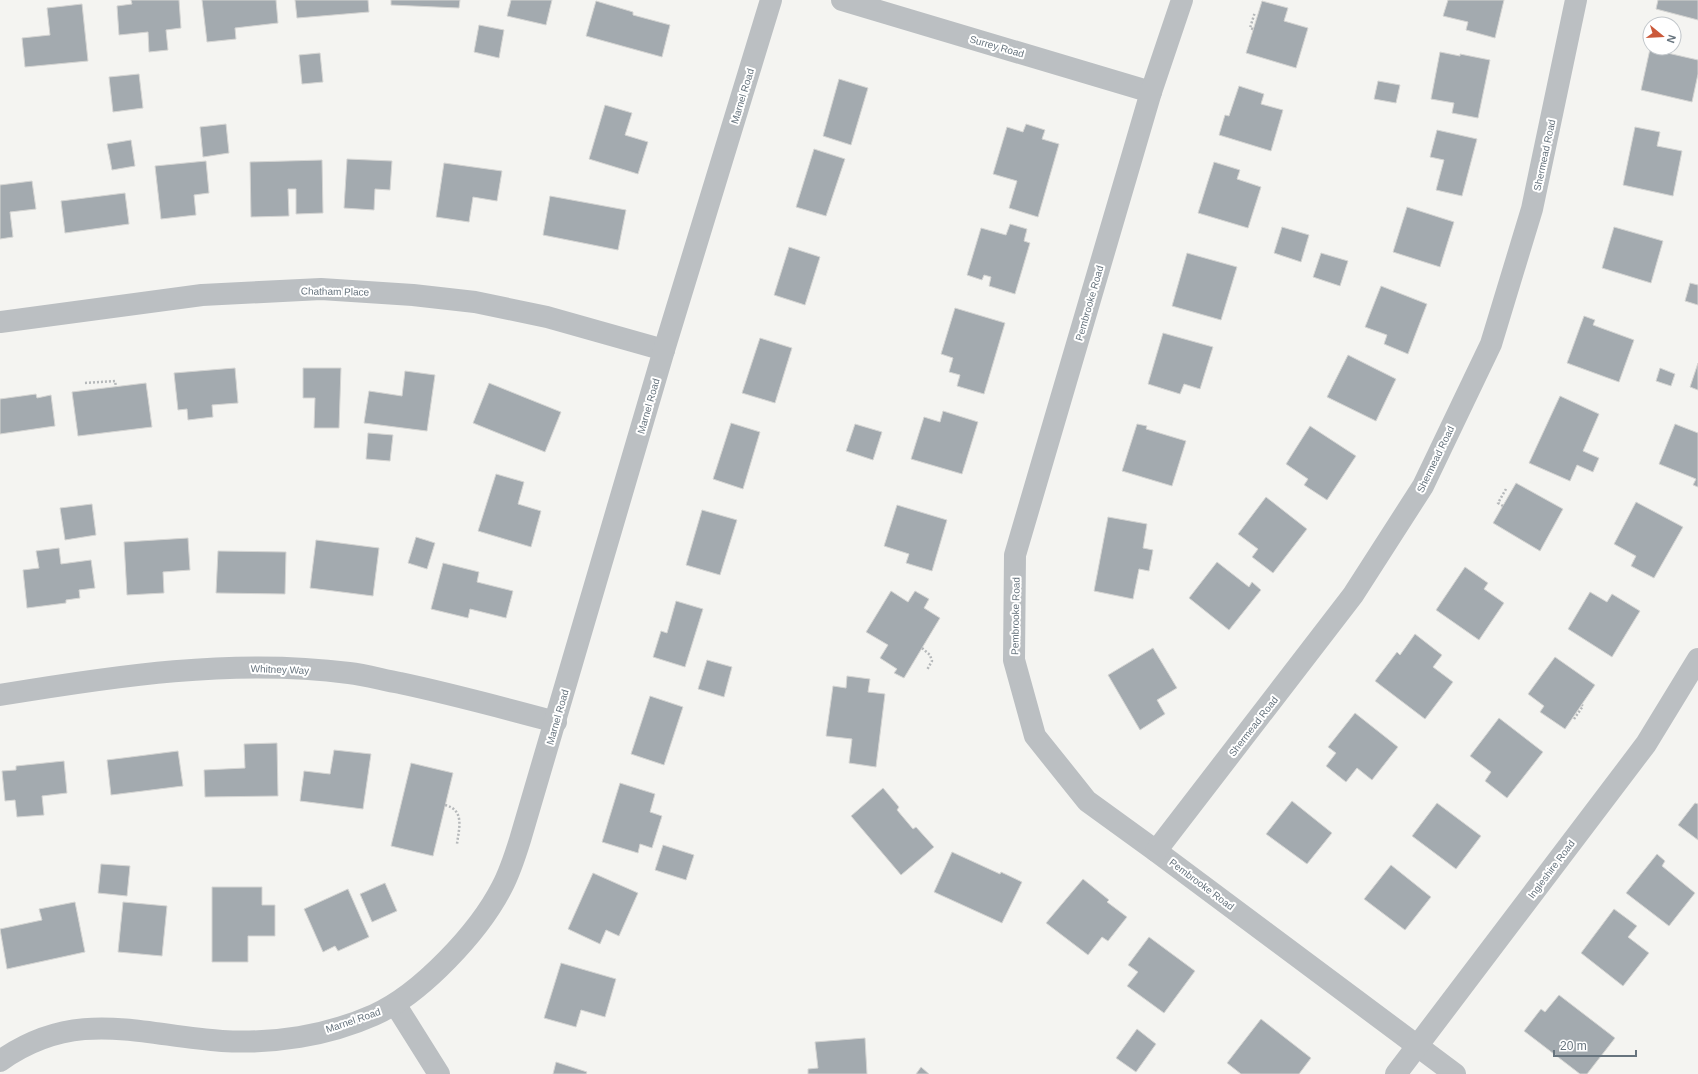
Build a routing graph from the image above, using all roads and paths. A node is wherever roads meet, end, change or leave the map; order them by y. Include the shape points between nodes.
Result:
1 (771, 0) edge
2 (842, 0) edge
3 (1182, 0) edge
4 (1576, 0) edge
5 (1255, 12) dead end
6 (1253, 29) dead end
7 (1151, 92) junction
8 (0, 322) edge
9 (664, 350) junction
10 (84, 383) dead end
11 (116, 387) dead end
12 (1506, 489) dead end
13 (1503, 506) dead end
14 (922, 648) dead end
15 (1698, 659) edge
16 (927, 670) dead end
17 (0, 695) edge
18 (1582, 705) dead end
19 (1574, 719) dead end
20 (556, 722) junction
21 (446, 805) dead end
22 (457, 844) dead end
23 (1156, 851) junction
24 (395, 1004) junction
25 (1418, 1046) junction
26 (0, 1061) edge
27 (439, 1074) edge
28 (1396, 1074) edge
29 (1455, 1074) edge

1 - 9 street, Marnel Road
2 - 7 street, Surrey Road
3 - 7 street, Pembrooke Road
4 - 23 street, Shermead Road via 1532,209 1493,336 1424,486 1353,596
5 - 6 path via 1250,28
7 - 23 street, Pembrooke Road via 1016,555 1014,660 1035,736 1087,801
8 - 9 street, Chatham Place via 202,295 321,289 475,302 547,317
9 - 20 street, Marnel Road
10 - 11 path via 115,380
12 - 13 path via 1498,503
14 - 16 path via 930,655 932,661
15 - 25 street, Ingleshire Road via 1646,744
17 - 20 street, Whitney Way via 108,678 235,668 294,668 350,673 452,694
18 - 19 path via 1584,706
20 - 24 street, Marnel Road via 520,840 502,888 476,927 453,953 421,985
21 - 22 path via 452,806 459,814
23 - 25 street, Pembrooke Road
24 - 26 street, Marnel Road via 352,1023 297,1038 276,1040 221,1040 130,1028 97,1027 74,1030 35,1040
24 - 27 street
25 - 28 street, Ingleshire Road
25 - 29 street, Pembrooke Road

